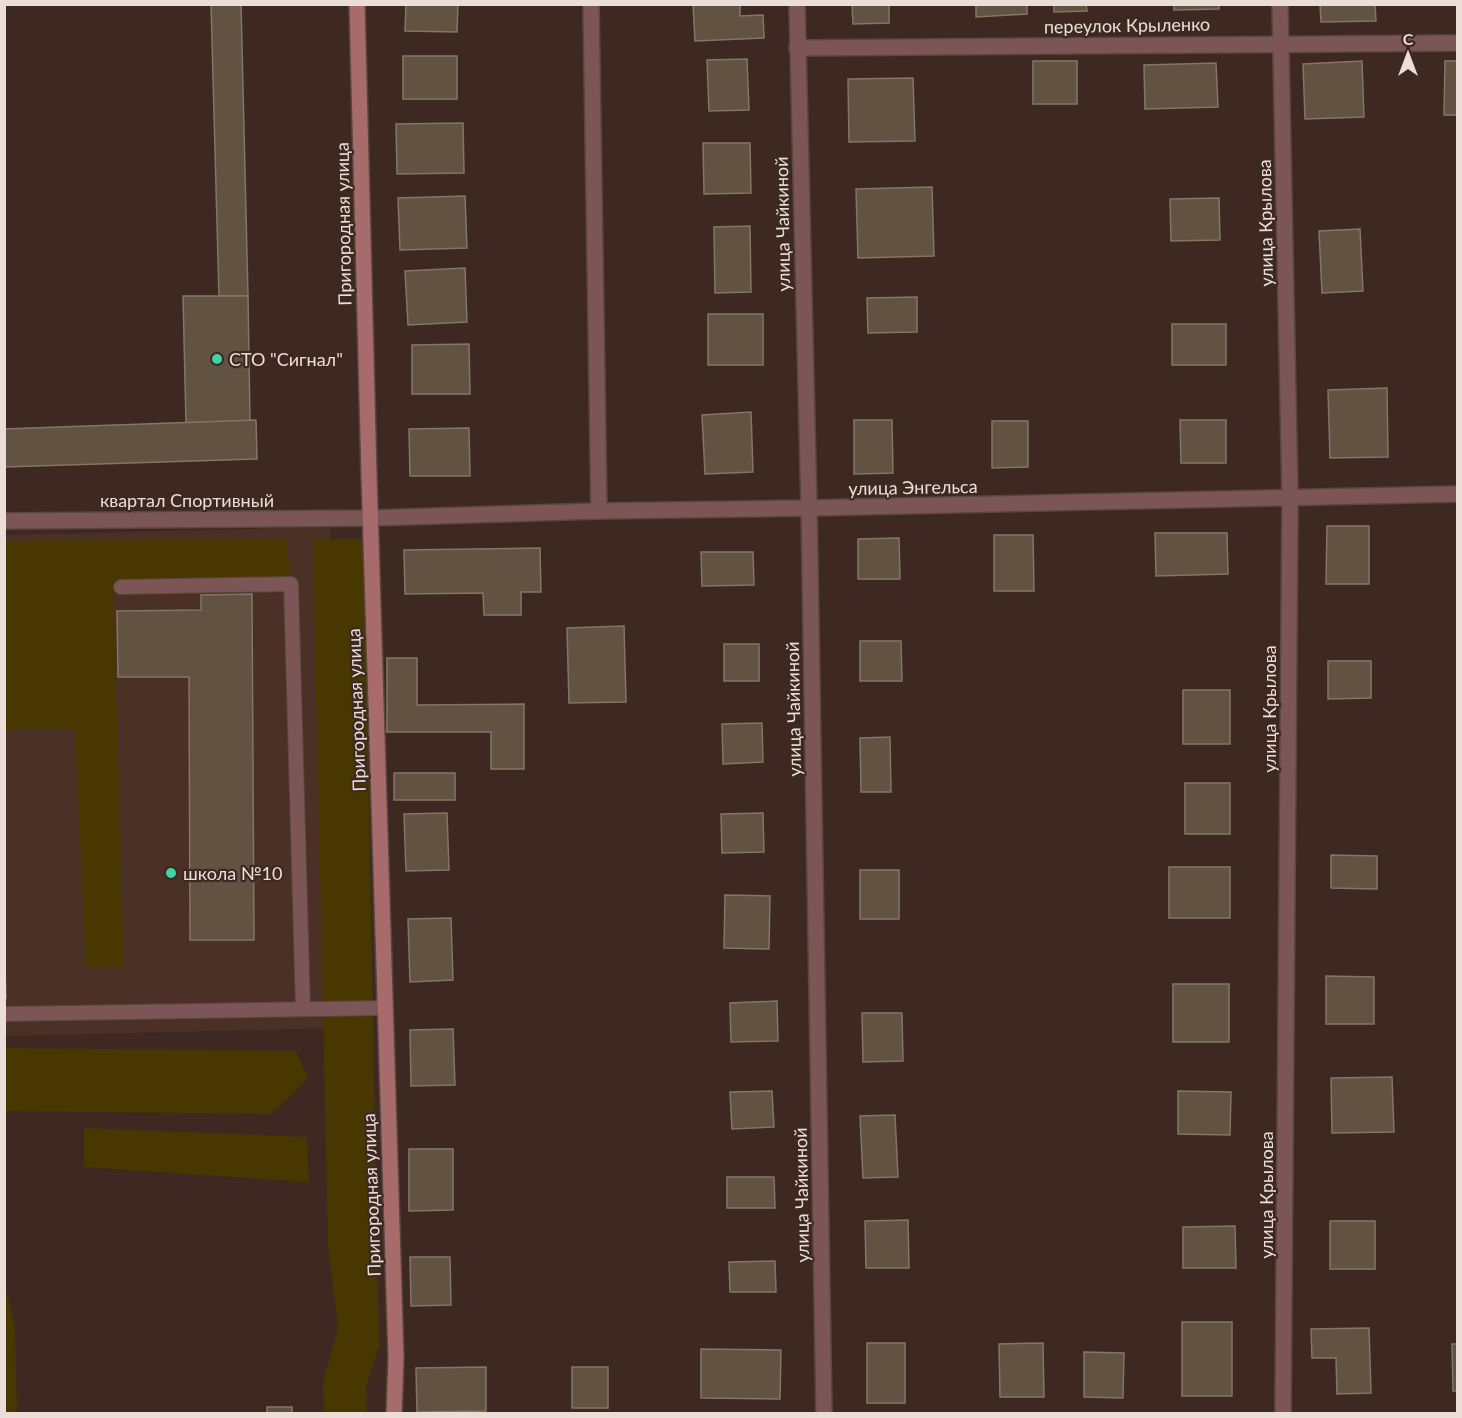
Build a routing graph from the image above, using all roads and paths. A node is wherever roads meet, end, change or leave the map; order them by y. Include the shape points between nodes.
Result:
1 (357, 4) edge
2 (591, 4) edge
3 (797, 4) edge
4 (1280, 4) edge
5 (1281, 43) junction
6 (1458, 43) edge
7 (797, 48) junction
8 (1458, 494) edge
9 (1290, 497) junction
10 (809, 508) junction
11 (599, 511) junction
12 (370, 518) junction
13 (4, 520) edge
14 (121, 587) dead end
15 (385, 1008) junction
16 (303, 1009) junction
17 (4, 1014) edge
18 (394, 1413) edge
19 (824, 1413) edge
20 (1283, 1413) edge

1 - 12 street, Пригородная улица
2 - 11 street
3 - 7 street, улица Чайкиной
4 - 5 street, улица Крылова
5 - 6 street, переулок Крыленко
5 - 7 street, переулок Крыленко
5 - 9 street, улица Крылова
7 - 10 street, улица Чайкиной
8 - 9 street, улица Энгельса
9 - 10 street, улица Энгельса
9 - 20 street, улица Крылова
10 - 11 street, улица Энгельса
10 - 19 street, улица Чайкиной
11 - 12 street, улица Энгельса
12 - 13 street, квартал Спортивный
12 - 15 street, Пригородная улица
14 - 16 lane via 291,584
15 - 16 lane
15 - 18 street, Пригородная улица via 396,1358
16 - 17 lane

